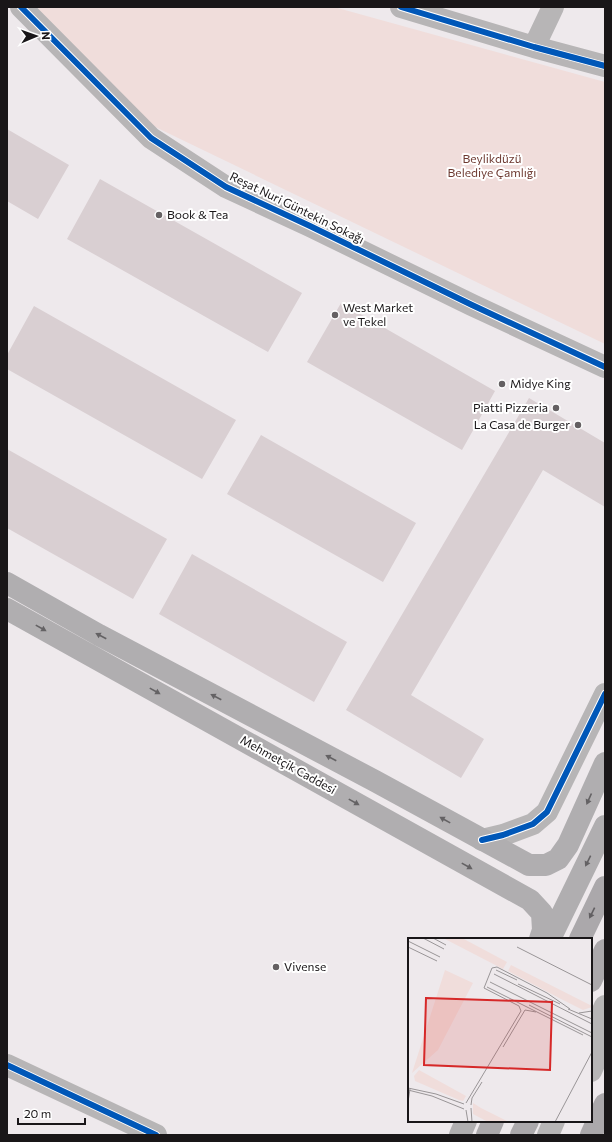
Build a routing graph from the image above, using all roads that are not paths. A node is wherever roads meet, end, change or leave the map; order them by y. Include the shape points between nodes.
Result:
1 (21, 7) edge
2 (401, 7) edge
3 (553, 7) edge
4 (534, 47) junction
5 (605, 66) edge
6 (605, 367) edge
7 (7, 583) edge
8 (7, 609) edge
9 (605, 694) edge
10 (605, 763) edge
11 (605, 826) edge
12 (482, 840) junction
13 (605, 887) edge
14 (540, 938) edge
15 (550, 938) edge
16 (580, 938) edge
17 (605, 950) edge
18 (592, 979) edge
19 (605, 1006) edge
20 (592, 1036) edge
21 (605, 1040) edge
22 (7, 1065) edge
23 (592, 1069) edge
24 (605, 1104) edge
25 (466, 1122) edge
26 (493, 1122) edge
27 (528, 1122) edge
28 (554, 1122) edge
29 (569, 1122) edge
30 (156, 1135) edge
31 (460, 1135) edge
32 (487, 1135) edge
33 (521, 1135) edge
34 (548, 1135) edge
35 (563, 1135) edge
36 (591, 1135) edge

1 - 6 street, Reşat Nuri Güntekin Sokağı via 151,138 226,187
2 - 4 street
3 - 4 street
4 - 5 street
12 -> 7 main road
8 -> 14 main road, Mehmetçik Caddesi via 530,900 542,913 543,930
9 - 12 street via 547,812 533,824
10 -> 12 main road via 568,845 558,859 546,865 529,865
11 -> 15 main road
13 -> 16 highway
17 - 18 highway
19 - 20 street
21 - 23 street
22 - 30 street
24 - 36 highway
25 - 31 main road
26 - 32 highway
27 - 33 highway
28 - 34 street
29 - 35 street

